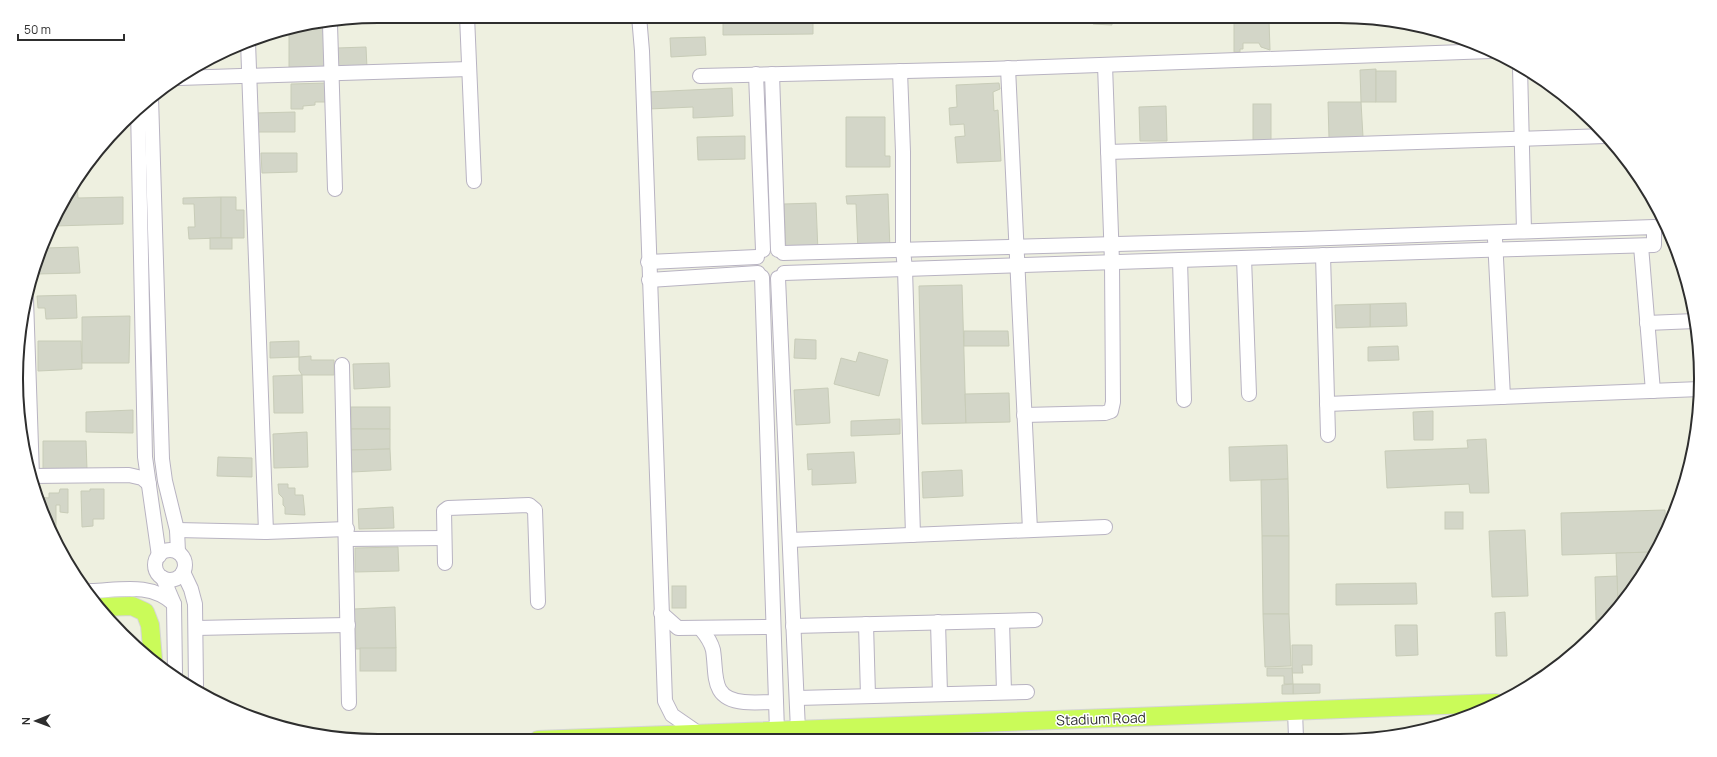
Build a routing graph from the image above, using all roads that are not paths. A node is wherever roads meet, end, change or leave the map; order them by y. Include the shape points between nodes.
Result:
1 (467, 23) edge
2 (640, 23) edge
3 (330, 26) edge
4 (248, 48) edge
5 (1478, 51) edge
6 (1105, 65) junction
7 (1008, 68) junction
8 (469, 69) junction
9 (900, 71) junction
10 (331, 73) junction
11 (756, 74) junction
12 (772, 74) junction
13 (1520, 74) edge
14 (249, 76) junction
15 (700, 76) dead end
16 (190, 78) edge
17 (151, 105) edge
18 (138, 116) edge
19 (1599, 136) edge
20 (1522, 137) junction
21 (1108, 152) junction
22 (474, 181) dead end
23 (335, 189) dead end
24 (1524, 231) junction
25 (1494, 232) junction
26 (1111, 244) junction
27 (1641, 246) junction
28 (1015, 247) junction
29 (1496, 249) junction
30 (903, 250) junction
31 (780, 252) junction
32 (760, 254) junction
33 (1323, 255) junction
34 (1244, 258) junction
35 (1180, 260) junction
36 (648, 262) junction
37 (1112, 262) junction
38 (1018, 265) junction
39 (905, 269) junction
40 (760, 275) junction
41 (781, 276) junction
42 (649, 280) junction
43 (1689, 321) edge
44 (1648, 323) junction
45 (27, 327) edge
46 (342, 365) dead end
47 (1694, 389) edge
48 (1653, 391) junction
49 (1249, 394) dead end
50 (1503, 397) junction
51 (1184, 400) dead end
52 (1327, 404) junction
53 (1024, 415) junction
54 (1328, 435) dead end
55 (31, 454) edge
56 (37, 476) edge
57 (149, 484) junction
58 (1105, 527) dead end
59 (177, 530) junction
60 (1030, 530) junction
61 (266, 532) junction
62 (347, 534) junction
63 (913, 535) junction
64 (444, 538) junction
65 (790, 540) junction
66 (178, 552) junction
67 (159, 556) junction
68 (445, 563) dead end
69 (183, 572) junction
70 (163, 578) junction
71 (93, 591) edge
72 (538, 602) dead end
73 (174, 604) junction
74 (106, 607) edge
75 (661, 612) junction
76 (1035, 620) dead end
77 (1002, 621) junction
78 (938, 622) junction
79 (866, 624) junction
80 (348, 625) junction
81 (794, 626) junction
82 (773, 627) junction
83 (196, 628) junction
84 (701, 628) junction
85 (152, 653) edge
86 (175, 670) edge
87 (196, 683) edge
88 (1004, 692) junction
89 (1027, 692) dead end
90 (940, 694) junction
91 (868, 696) junction
92 (797, 698) junction
93 (776, 702) junction
94 (349, 703) dead end
95 (1482, 704) edge
96 (1295, 711) junction
97 (798, 730) junction
98 (777, 731) junction
99 (943, 732) edge
100 (700, 734) edge
101 (720, 734) edge
102 (1296, 734) edge

1 - 8 street
2 - 36 street
3 - 10 street
4 - 14 street
5 - 6 street
6 - 7 street
6 - 21 street
7 - 9 street
7 - 28 street
8 - 10 street
8 - 22 street
9 - 12 street
9 - 30 street
10 - 14 street
10 - 23 street
11 - 12 street
11 - 15 street
11 - 32 street
12 - 31 street
13 - 20 street
14 - 16 street
14 - 61 street
17 - 59 street via 162,459 164,481
18 - 57 street via 145,457
19 - 20 street
20 - 21 street
20 - 24 street
21 - 26 street
24 - 25 street
24 - 27 street via 1654,227 1654,245
25 - 26 street
25 - 29 street
26 - 28 street
26 - 37 street
27 - 29 street
27 - 44 street
28 - 30 street
28 - 38 street
29 - 33 street
29 - 50 street
30 - 31 street
30 - 39 street
31 - 32 street via 768,248
31 - 41 street via 787,265
32 - 36 street
32 - 40 street via 756,265
33 - 34 street
33 - 52 street
34 - 35 street
34 - 49 street
35 - 37 street
35 - 51 street
36 - 42 street
37 - 38 street
37 - 53 street via 1111,412
38 - 39 street
38 - 53 street
39 - 41 street
39 - 63 street
40 - 41 street via 770,280
40 - 42 street
40 - 82 street
41 - 65 street
42 - 75 street
43 - 44 street
44 - 48 street
45 - 55 street
46 - 62 street
47 - 48 street
48 - 50 street
50 - 52 street
52 - 54 street
53 - 60 street
56 - 57 street via 129,475 142,478
57 - 67 street
58 - 60 street
59 - 61 street
59 - 66 street
60 - 63 street
61 - 62 street
62 - 64 street
62 - 80 street
63 - 65 street
64 - 68 street
64 - 72 street via 444,511 448,508 529,505 535,510
65 - 81 street
66 - 67 street via 171,550 162,552
66 - 69 street via 185,561
67 - 70 street via 155,569
69 - 70 street via 178,578
69 - 83 street via 195,604
70 - 73 street
71 - 73 street via 149,590 164,595
73 - 86 street
74 - 85 main road via 132,606 145,612 150,625
75 - 84 street via 678,628
75 - 100 street via 665,702 672,715
76 - 77 street
77 - 78 street
77 - 88 street
78 - 79 street
78 - 90 street
79 - 81 street
79 - 91 street
80 - 83 street
80 - 94 street
81 - 92 street
82 - 84 street
82 - 93 street
83 - 87 street
84 - 93 street via 713,650 715,681 723,694 730,700
88 - 89 street
88 - 90 street
90 - 91 street
91 - 92 street
92 - 97 street
93 - 98 street
95 - 96 main road, Stadium Road
96 - 99 main road, Stadium Road
96 - 102 street
97 - 98 main road, Stadium Road
97 - 99 main road, Stadium Road
98 - 101 main road, Stadium Road

